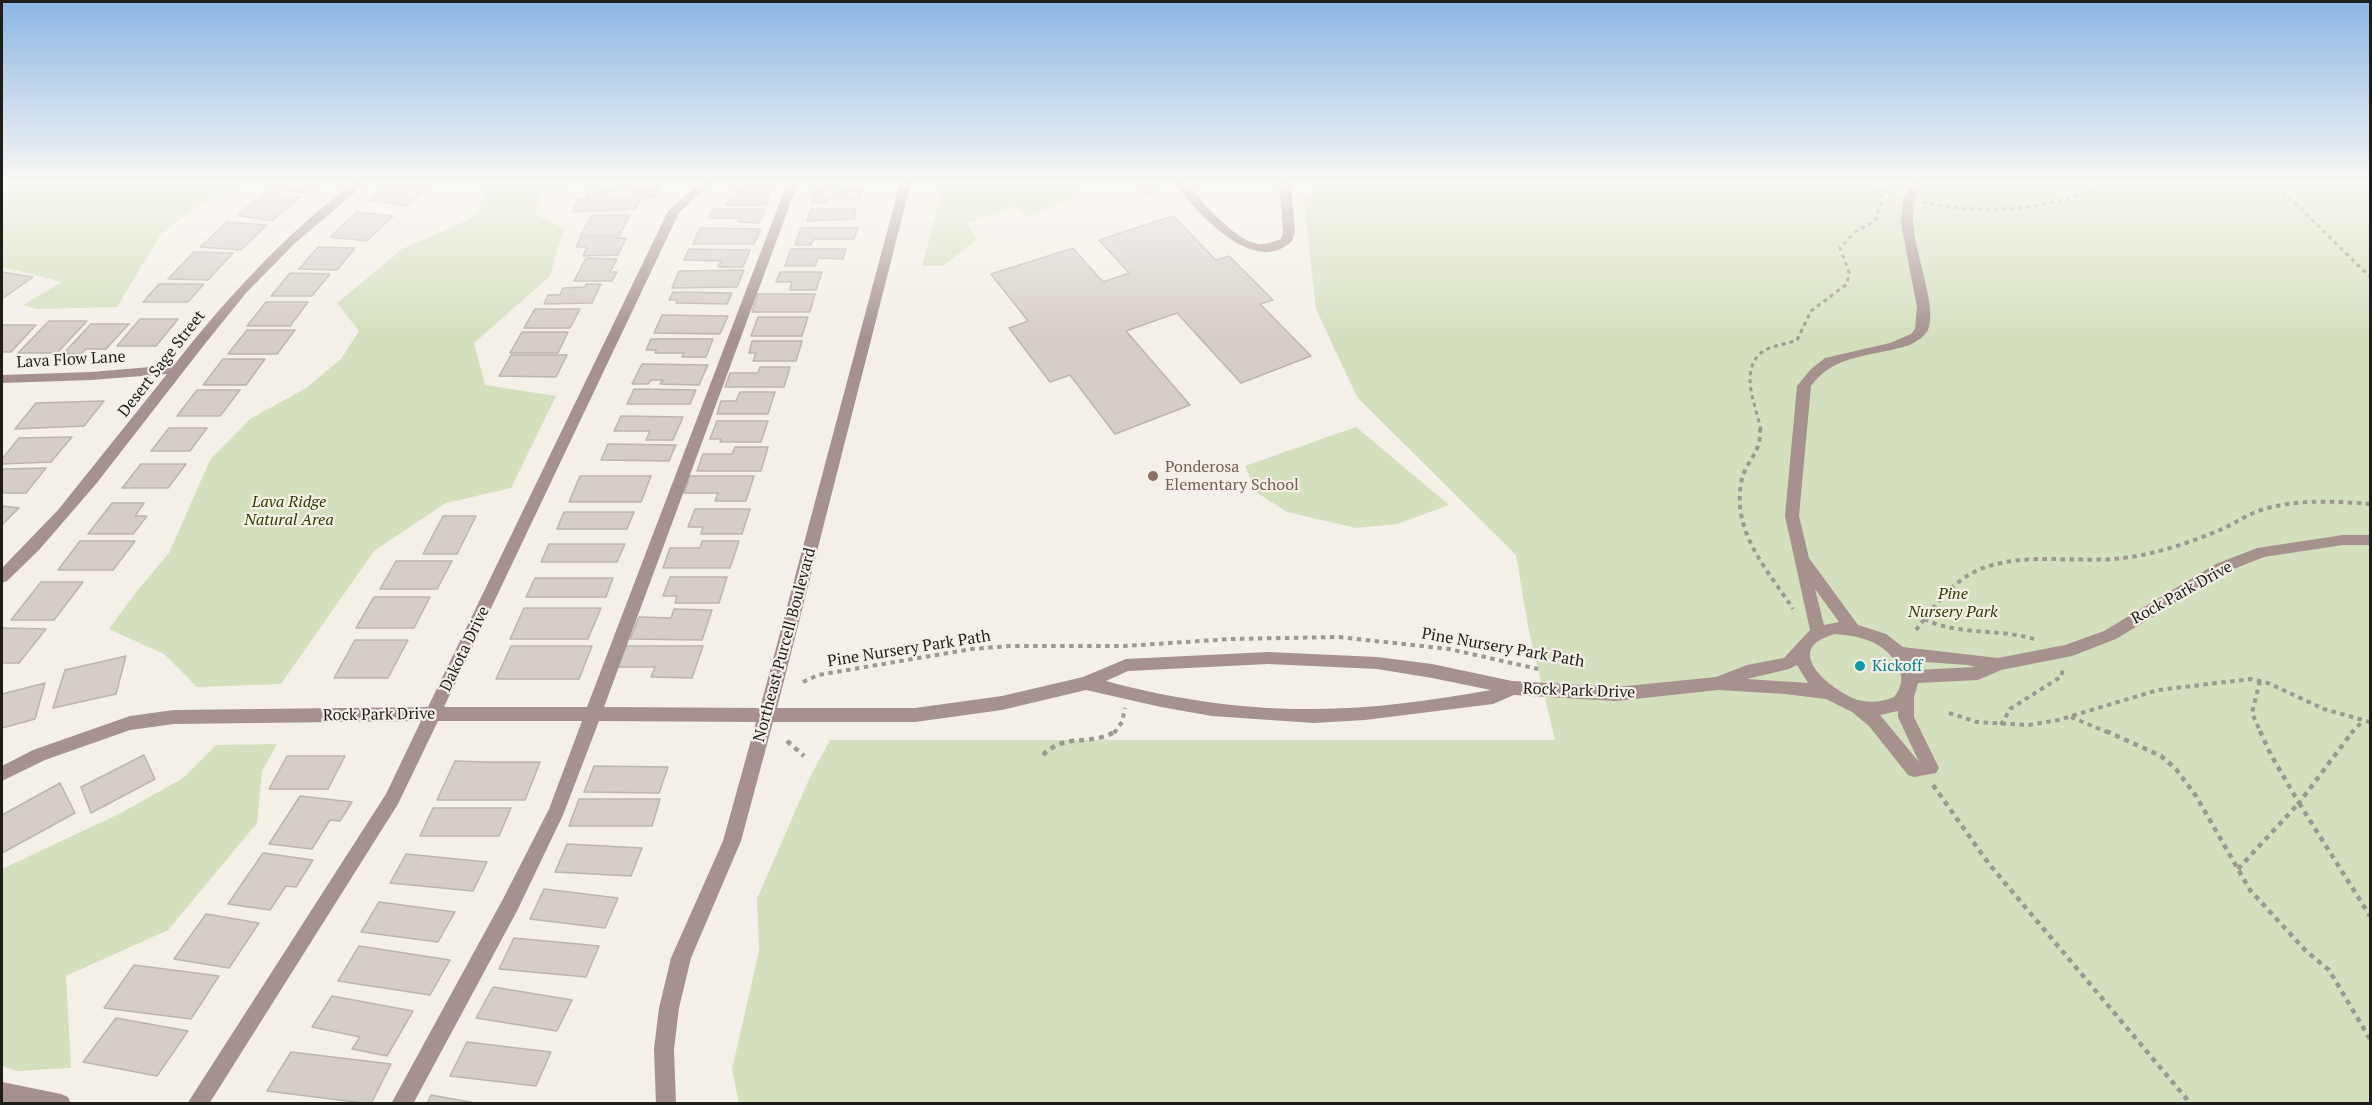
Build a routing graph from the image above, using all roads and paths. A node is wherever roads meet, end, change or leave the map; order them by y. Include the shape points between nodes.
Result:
1 (299, 235) edge
2 (663, 235) edge
3 (774, 235) edge
4 (893, 235) edge
5 (1231, 235) edge
6 (1288, 235) edge
7 (1854, 235) edge
8 (1909, 235) edge
9 (2327, 235) edge
10 (2370, 277) edge
11 (179, 369) junction
12 (2, 379) edge
13 (2370, 504) edge
14 (2370, 540) edge
15 (1802, 559) junction
16 (2, 577) edge
17 (1796, 615) dead end
18 (1853, 630) junction
19 (1916, 630) dead end
20 (1818, 631) junction
21 (1803, 649) junction
22 (1899, 653) junction
23 (1998, 664) junction
24 (1545, 671) dead end
25 (1911, 677) junction
26 (2260, 681) junction
27 (803, 682) dead end
28 (1086, 683) junction
29 (1717, 684) junction
30 (1512, 688) junction
31 (1827, 693) junction
32 (1906, 697) junction
33 (1125, 704) dead end
34 (1856, 707) junction
35 (1949, 713) dead end
36 (434, 714) junction
37 (594, 714) junction
38 (767, 715) junction
39 (2071, 717) junction
40 (2363, 721) junction
41 (2370, 722) edge
42 (787, 741) dead end
43 (1043, 755) dead end
44 (804, 756) dead end
45 (1922, 769) junction
46 (2, 774) edge
47 (2299, 803) junction
48 (2238, 869) junction
49 (2370, 916) edge
50 (2370, 1039) edge
51 (2, 1092) edge
52 (61, 1104) edge
53 (197, 1104) edge
54 (401, 1104) edge
55 (666, 1104) edge
56 (2191, 1104) edge

1 - 11 street, Desert Sage Street via 227,307
2 - 36 street, Dakota Drive
3 - 37 street
4 - 38 street, Northeast Purcell Boulevard
5 - 6 street via 1238,242 1256,248 1275,247 1286,241
7 - 17 path via 1840,248 1849,272 1847,284 1811,311 1797,340 1764,351 1751,371 1761,437 1743,477 1741,516 1749,545
8 - 15 street via 1924,319 1920,332 1905,342 1832,360 1816,369 1804,386 1792,516 1793,537
9 - 10 path
11 - 12 street, Lava Flow Lane
11 - 16 street, Desert Sage Street via 68,512
13 - 19 path via 2288,504 2261,510 2213,533 2122,559 1999,565 1974,572
14 - 23 street, Rock Park Drive via 2262,552 2221,568 2110,635 2066,651
15 - 18 street
15 - 20 street
18 - 20 street
18 - 22 street via 1872,634
20 - 21 street
21 - 29 street, Rock Park Drive via 1789,663 1747,672
21 - 31 street via 1808,672
22 - 23 street, Rock Park Drive
22 - 25 street
23 - 25 street, Rock Park Drive via 1978,673
24 - 27 path, Pine Nursery Park Path via 1449,649 1328,637 972,649 818,675
25 - 32 street
26 - 39 path via 2219,681 2158,690
26 - 40 path
26 - 47 path via 2252,712
28 - 30 street via 1126,694 1217,709 1290,716 1348,714 1492,697
28 - 30 street, Rock Park Drive via 1126,665 1268,658 1377,663
28 - 38 street, Rock Park Drive via 1002,703 915,715
29 - 30 street, Rock Park Drive via 1616,694
29 - 31 street, Rock Park Drive via 1801,686
31 - 34 street
32 - 34 street via 1886,708
32 - 45 street via 1906,717 1930,768
33 - 43 path via 1120,725 1108,736 1092,742 1053,745
34 - 45 street via 1875,721 1914,770
35 - 39 path via 2001,725 2029,725
36 - 37 street, Rock Park Drive
36 - 46 street, Rock Park Drive via 174,717 130,723 60,747
36 - 53 street, Dakota Drive via 392,800
37 - 38 street, Rock Park Drive
37 - 54 street via 557,810 510,905
38 - 55 street, Northeast Purcell Boulevard via 732,841 681,958 664,1048
39 - 48 path via 2161,756 2176,769
40 - 41 path
40 - 47 path
42 - 44 path
45 - 56 path via 1989,864
47 - 48 path
47 - 49 path
48 - 50 path via 2250,890 2281,926 2329,970
51 - 52 street

